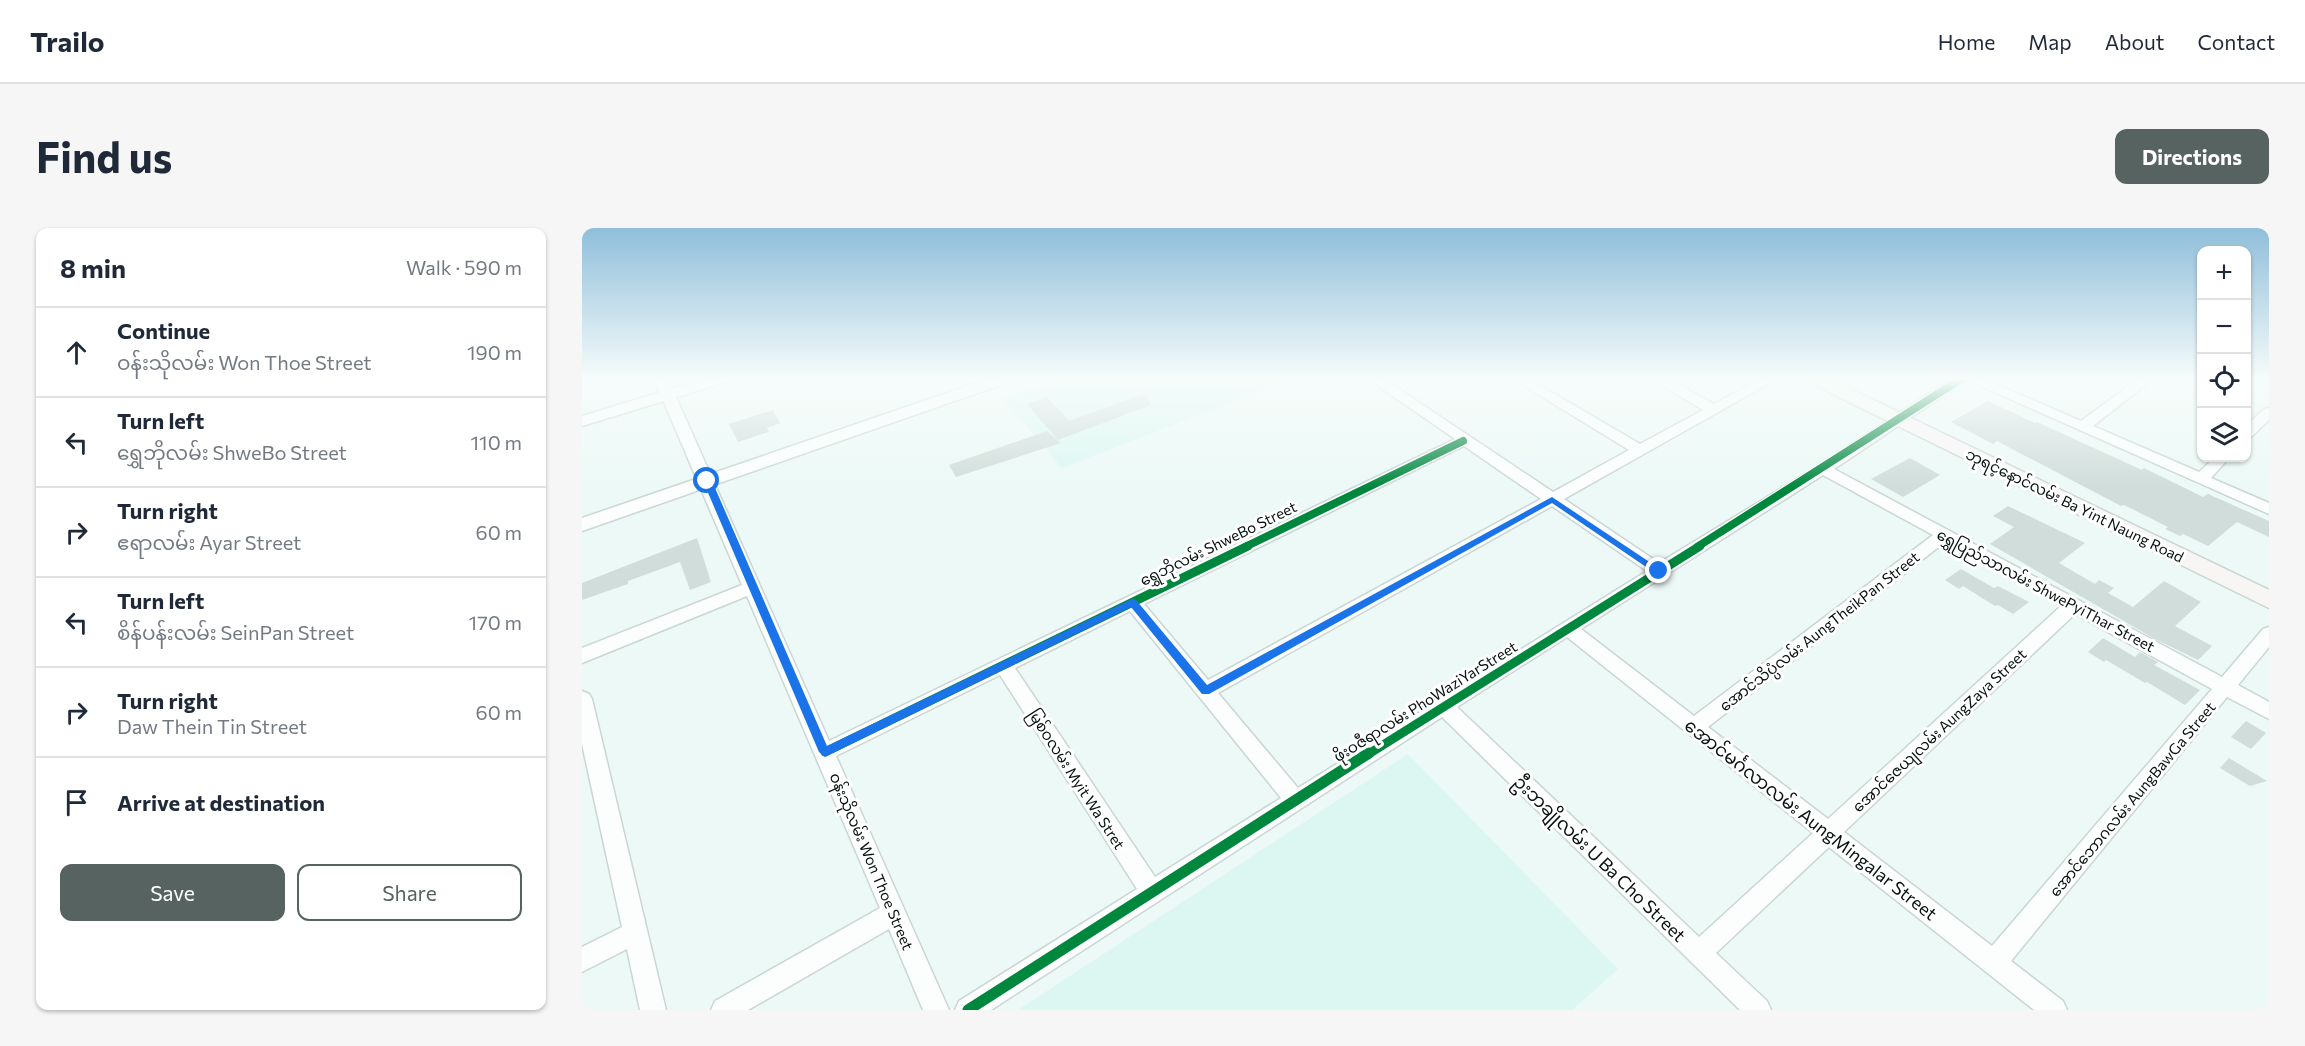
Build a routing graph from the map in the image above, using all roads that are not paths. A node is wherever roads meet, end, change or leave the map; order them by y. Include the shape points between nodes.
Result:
1 (600, 415) edge
2 (678, 415) edge
3 (897, 415) edge
4 (1427, 415) edge
5 (1581, 415) edge
6 (1704, 415) edge
7 (1892, 415) edge
8 (1904, 415) edge
9 (2057, 415) edge
10 (2098, 415) edge
11 (2266, 415) edge
12 (1899, 419) junction
13 (582, 421) edge
14 (2083, 427) junction
15 (2251, 430) edge
16 (1463, 441) junction
17 (1641, 451) junction
18 (2218, 462) edge
19 (1823, 469) junction
20 (2200, 478) junction
21 (707, 481) junction
22 (1552, 500) junction
23 (2269, 509) edge
24 (582, 525) edge
25 (1944, 535) junction
26 (1659, 571) junction
27 (753, 587) junction
28 (2269, 600) edge
29 (1132, 602) junction
30 (2074, 605) junction
31 (1568, 628) junction
32 (2269, 634) edge
33 (582, 656) edge
34 (1003, 665) junction
35 (2225, 687) junction
36 (1206, 691) junction
37 (582, 699) edge
38 (1443, 706) junction
39 (2269, 711) edge
40 (1694, 727) junction
41 (825, 752) junction
42 (1295, 800) junction
43 (1829, 833) junction
44 (1152, 892) junction
45 (894, 913) junction
46 (636, 933) junction
47 (1699, 953) junction
48 (582, 960) edge
49 (1994, 963) junction
50 (653, 1010) edge
51 (724, 1010) edge
52 (936, 1010) edge
53 (968, 1010) edge
54 (1758, 1010) edge
55 (2054, 1010) edge

1 - 13 street
2 - 21 street, ဝန်းသိုလမ်း Won Thoe Street
3 - 21 street
4 - 16 street
5 - 17 street
6 - 17 street
7 - 12 main road, ဘုရင့်နောင်လမ်း Ba Yint Naung Road
8 - 12 street, ဖိုးဝဇီရာလမ်း PhoWaziYarStreet
9 - 14 street
10 - 14 street
11 - 15 street
12 - 19 street, ဖိုးဝဇီရာလမ်း PhoWaziYarStreet
12 - 28 main road, ဘုရင့်နောင်လမ်း Ba Yint Naung Road
14 - 20 street
16 - 22 street
16 - 29 street, ရွှေဘိုလမ်း ShweBo Street
17 - 22 street
18 - 20 street
19 - 25 street, ရွှေပြည်သာလမ်း ShwePyiThar Street
19 - 26 street, ဖိုးဝဇီရာလမ်း PhoWaziYarStreet
20 - 23 street
21 - 24 street
21 - 27 street, ဝန်းသိုလမ်း Won Thoe Street
22 - 26 street
22 - 36 street
25 - 30 street, ရွှေပြည်သာလမ်း ShwePyiThar Street
25 - 40 street, အောင်သိပ္ပံလမ်း AungTheikPan Street
26 - 31 street, ဖိုးဝဇီရာလမ်း PhoWaziYarStreet
27 - 33 street
27 - 41 street, ဝန်းသိုလမ်း Won Thoe Street
29 - 34 street, ရွှေဘိုလမ်း ShweBo Street
29 - 36 street
30 - 35 street, ရွှေပြည်သာလမ်း ShwePyiThar Street
30 - 43 street, အောင်ဇေယျလမ်း AungZaya Street
31 - 38 street, ဖိုးဝဇီရာလမ်း PhoWaziYarStreet
31 - 40 street, အောင်မင်္ဂလာလမ်း AungMingalar Street
32 - 35 street, အောင်ဘောဂလမ်း AungBawGa Street
34 - 41 street, ရွှေဘိုလမ်း ShweBo Street
34 - 44 street, မြစ်ဝလမ်း Myit Wa Stret
35 - 39 street, ရွှေပြည်သာလမ်း ShwePyiThar Street
35 - 49 street, အောင်ဘောဂလမ်း AungBawGa Street
36 - 42 street
37 - 46 street
38 - 42 street, ဖိုးဝဇီရာလမ်း PhoWaziYarStreet
38 - 47 street, ဦးဘချိုလမ်း U Ba Cho Street
40 - 43 street, အောင်မင်္ဂလာလမ်း AungMingalar Street
41 - 45 street, ဝန်းသိုလမ်း Won Thoe Street
42 - 44 street, ဖိုးဝဇီရာလမ်း PhoWaziYarStreet
43 - 47 street, အောင်ဇေယျလမ်း AungZaya Street
43 - 49 street, အောင်မင်္ဂလာလမ်း AungMingalar Street
44 - 53 street, ဖိုးဝဇီရာလမ်း PhoWaziYarStreet
45 - 51 street
45 - 52 street, ဝန်းသိုလမ်း Won Thoe Street
46 - 48 street
46 - 50 street
47 - 54 street, ဦးဘချိုလမ်း U Ba Cho Street
49 - 55 street, အောင်မင်္ဂလာလမ်း AungMingalar Street

